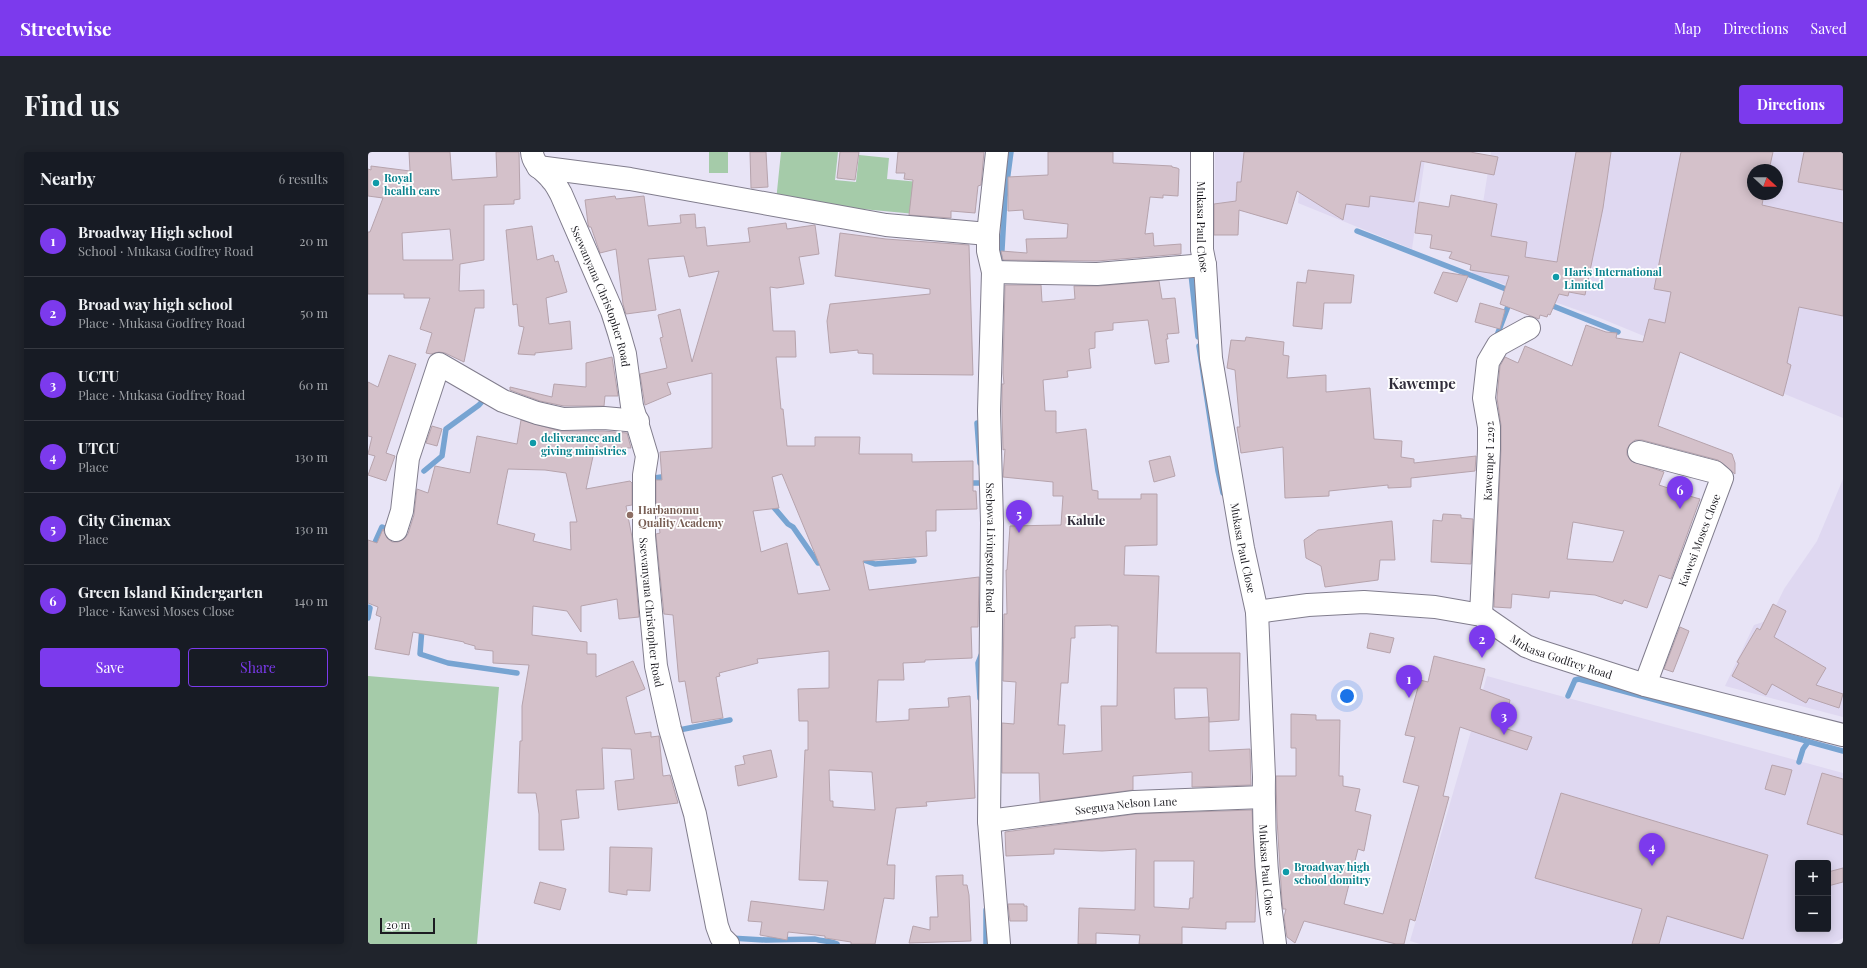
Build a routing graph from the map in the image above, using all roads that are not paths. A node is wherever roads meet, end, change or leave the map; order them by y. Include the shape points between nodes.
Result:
1 (997, 152) edge
2 (1202, 152) edge
3 (535, 159) edge
4 (988, 234) junction
5 (1205, 265) junction
6 (993, 272) junction
7 (1529, 328) dead end
8 (638, 421) junction
9 (1639, 452) dead end
10 (396, 530) dead end
11 (1258, 612) junction
12 (1481, 615) junction
13 (1645, 685) junction
14 (1843, 735) edge
15 (1263, 797) junction
16 (990, 821) junction
17 (728, 944) edge
18 (999, 944) edge
19 (1275, 944) edge

1 - 4 street, Ssebowa Livingstone Road
2 - 5 street, Mukasa Paul Close via 1202,250
3 - 4 street via 630,179 886,225
3 - 8 street, Ssewanyana Christopher Road via 561,194 612,311 625,354 632,406
4 - 6 street, Ssebowa Livingstone Road via 988,251
5 - 6 street via 1097,274
5 - 11 street, Mukasa Paul Close via 1211,358 1243,548
6 - 16 street, Ssebowa Livingstone Road via 989,411 992,523
7 - 12 street, Kawempe I 2292 via 1498,345 1488,362 1484,398 1489,427 1489,449
8 - 10 street via 604,418 562,419 537,413 503,401 439,364 408,458 402,511
8 - 17 street, Ssewanyana Christopher Road via 647,456 644,475 644,536 656,666 670,729 695,814 717,926 721,937
9 - 13 street, Kawesi Moses Close via 1715,472 1722,478
11 - 12 street, Mukasa Godfrey Road via 1308,605 1364,602 1435,607
11 - 15 street, Mukasa Paul Close
12 - 13 street, Mukasa Godfrey Road via 1526,646
13 - 14 street, Mukasa Godfrey Road
15 - 16 street, Sseguya Nelson Lane via 1134,802
15 - 19 street, Mukasa Paul Close via 1267,888
16 - 18 street, Ssebowa Livingstone Road

